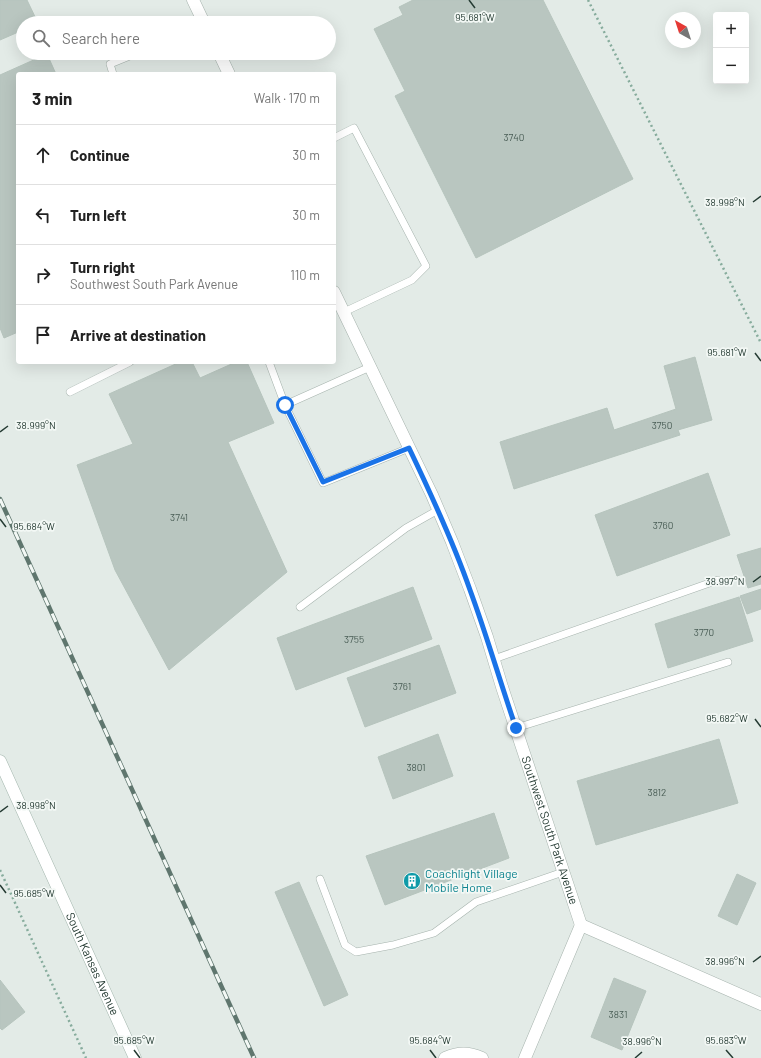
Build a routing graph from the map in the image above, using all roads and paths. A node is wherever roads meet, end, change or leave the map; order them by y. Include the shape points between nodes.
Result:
1 (193, 0) edge
2 (588, 0) edge
3 (201, 16) edge
4 (120, 60) edge
5 (222, 60) edge
6 (112, 72) edge
7 (228, 72) edge
8 (336, 137) edge
9 (336, 296) edge
10 (344, 312) junction
11 (761, 343) edge
12 (126, 364) edge
13 (270, 364) edge
14 (370, 368) junction
15 (70, 392) dead end
16 (285, 405) junction
17 (409, 448) junction
18 (438, 510) junction
19 (718, 580) dead end
20 (300, 607) dead end
21 (494, 659) junction
22 (728, 662) dead end
23 (516, 728) junction
24 (0, 761) edge
25 (0, 870) edge
26 (563, 872) junction
27 (320, 879) dead end
28 (581, 926) junction
29 (761, 1004) edge
30 (86, 1058) edge
31 (135, 1058) edge
32 (445, 1058) edge
33 (482, 1058) edge
34 (525, 1058) edge

1 - 3 street
2 - 11 path
4 - 6 lane via 110,64
5 - 7 street
8 - 10 lane via 354,128 426,266 412,280
9 - 10 street, Southwest South Park Avenue
10 - 14 street, Southwest South Park Avenue
12 - 15 lane
13 - 16 lane
14 - 16 lane
14 - 17 street, Southwest South Park Avenue
16 - 17 lane via 323,482
17 - 18 street, Southwest South Park Avenue
18 - 20 lane via 406,528
18 - 21 street, Southwest South Park Avenue via 470,589
19 - 21 lane
21 - 23 street, Southwest South Park Avenue
22 - 23 lane
23 - 26 street, Southwest South Park Avenue
24 - 31 street, South Kansas Avenue
25 - 30 path
26 - 27 lane via 476,902 434,933 356,952 345,945
26 - 28 street, Southwest South Park Avenue
28 - 29 street
28 - 34 street
32 - 33 street via 457,1053

